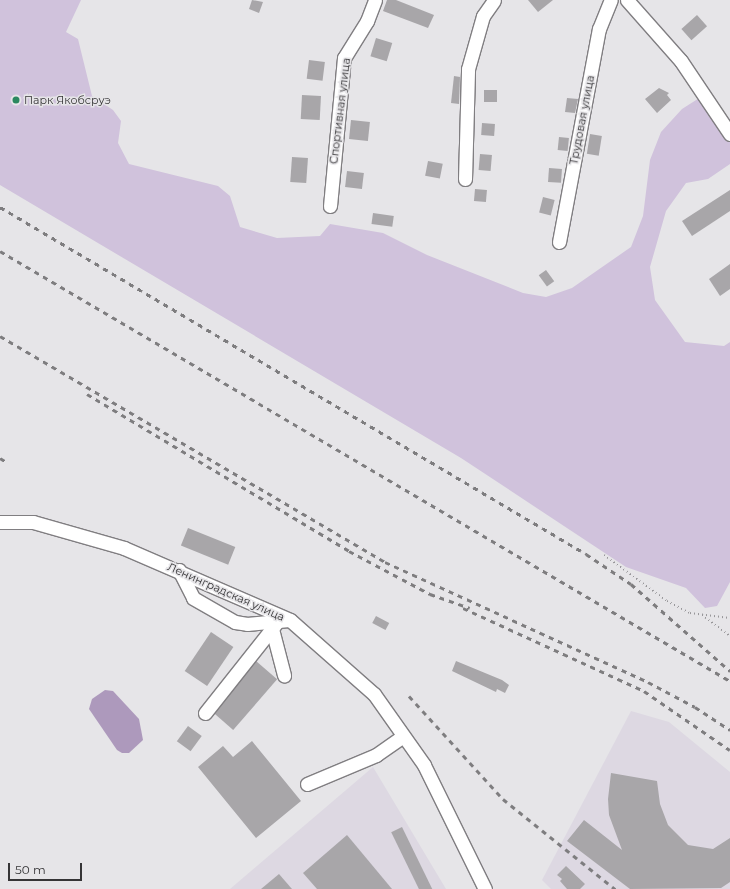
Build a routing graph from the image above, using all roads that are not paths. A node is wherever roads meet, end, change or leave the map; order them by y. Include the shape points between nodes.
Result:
1 (375, 0) edge
2 (494, 0) edge
3 (611, 0) edge
4 (627, 0) edge
5 (730, 134) edge
6 (465, 179) dead end
7 (330, 206) dead end
8 (559, 242) dead end
9 (0, 522) edge
10 (178, 570) junction
11 (280, 623) junction
12 (284, 675) dead end
13 (205, 714) dead end
14 (403, 736) junction
15 (307, 784) dead end
16 (485, 889) edge

1 - 7 street, Спортивная улица via 367,21 344,58
2 - 6 street via 483,16 468,69
3 - 8 street, Трудовая улица via 599,29
4 - 5 street via 681,61
9 - 10 street, Ленинградская улица via 33,522 124,548
10 - 11 street, Ленинградская улица
10 - 11 street via 193,598 235,622
11 - 12 street
11 - 13 street
11 - 14 street, Ленинградская улица via 374,694
14 - 15 street via 376,755
14 - 16 street, Ленинградская улица via 424,765

